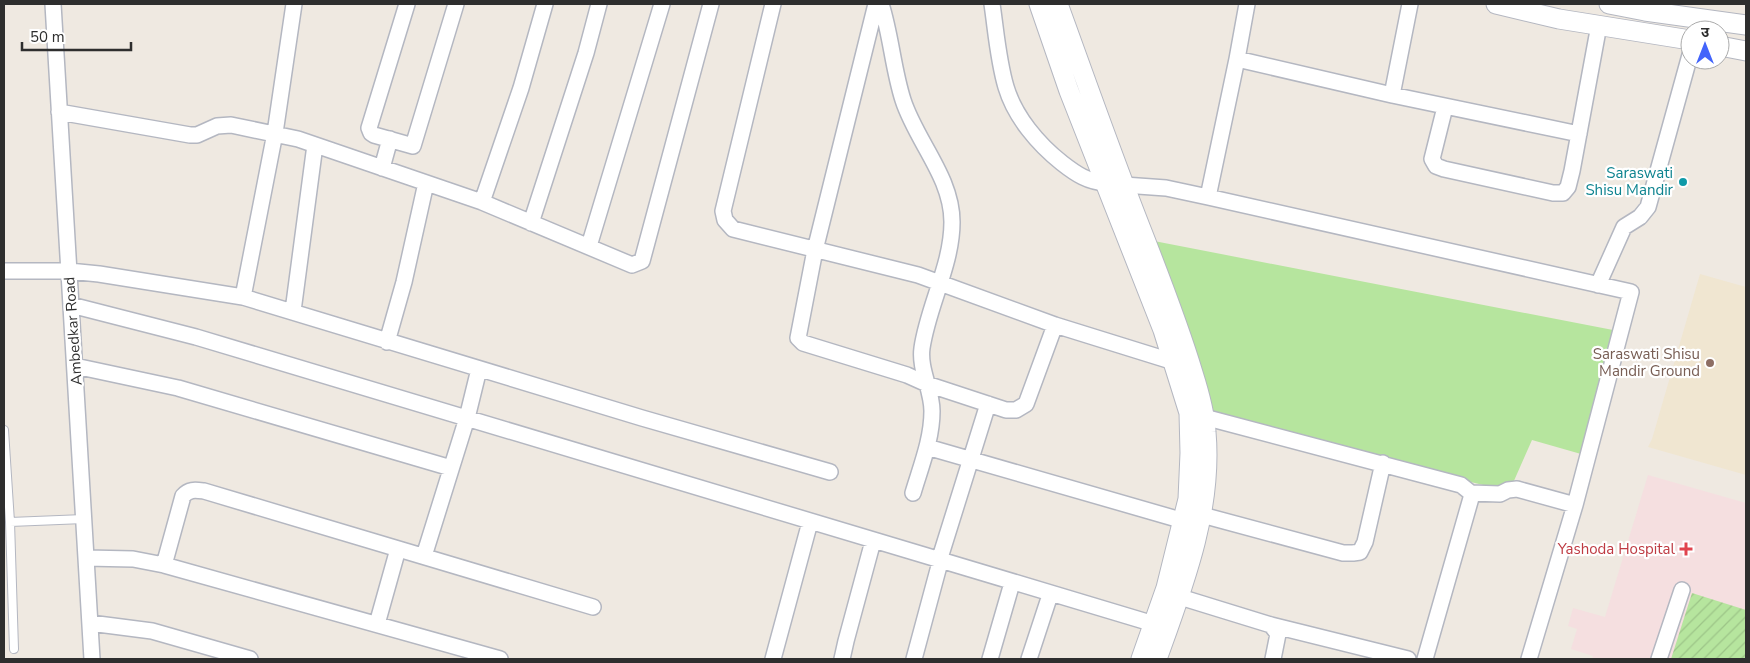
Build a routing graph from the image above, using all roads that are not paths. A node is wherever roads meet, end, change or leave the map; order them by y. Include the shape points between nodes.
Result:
1 (53, 4) edge
2 (294, 4) edge
3 (407, 4) edge
4 (456, 4) edge
5 (545, 4) edge
6 (599, 4) edge
7 (662, 4) edge
8 (711, 4) edge
9 (773, 4) edge
10 (876, 4) edge
11 (881, 4) edge
12 (992, 4) edge
13 (1039, 4) edge
14 (1058, 4) edge
15 (1247, 4) edge
16 (1410, 4) edge
17 (1496, 4) edge
18 (1609, 4) edge
19 (1652, 8) edge
20 (1599, 25) junction
21 (1746, 25) edge
22 (1641, 32) junction
23 (1680, 38) edge
24 (1730, 48) edge
25 (1746, 51) edge
26 (1237, 59) junction
27 (1686, 70) edge
28 (1392, 95) junction
29 (1445, 107) junction
30 (59, 112) junction
31 (274, 133) junction
32 (1579, 134) junction
33 (390, 139) junction
34 (316, 145) junction
35 (382, 168) junction
36 (426, 183) junction
37 (1115, 184) junction
38 (1208, 196) junction
39 (482, 202) junction
40 (531, 223) junction
41 (588, 246) junction
42 (815, 250) junction
43 (69, 271) junction
44 (4, 272) edge
45 (939, 283) junction
46 (1598, 285) junction
47 (243, 297) junction
48 (71, 305) junction
49 (293, 312) junction
50 (1055, 325) junction
51 (387, 342) junction
52 (1181, 359) junction
53 (75, 366) junction
54 (479, 369) junction
55 (927, 384) junction
56 (988, 404) junction
57 (1204, 417) junction
58 (467, 418) junction
59 (4, 430) edge
60 (927, 447) junction
61 (971, 460) junction
62 (1383, 463) junction
63 (451, 468) junction
64 (830, 472) dead end
65 (913, 493) dead end
66 (1471, 493) junction
67 (1575, 505) junction
68 (1202, 515) junction
69 (84, 519) junction
70 (1184, 521) junction
71 (10, 522) junction
72 (810, 522) junction
73 (873, 541) junction
74 (398, 549) junction
75 (424, 556) junction
76 (86, 558) junction
77 (939, 561) junction
78 (164, 565) junction
79 (1012, 583) junction
80 (1682, 590) dead end
81 (1050, 594) junction
82 (1180, 597) junction
83 (593, 607) dead end
84 (90, 622) junction
85 (377, 624) junction
86 (1154, 624) junction
87 (1271, 625) junction
88 (14, 649) dead end
89 (92, 659) edge
90 (250, 659) edge
91 (500, 659) edge
92 (773, 659) edge
93 (842, 659) edge
94 (914, 659) edge
95 (990, 659) edge
96 (1029, 659) edge
97 (1142, 659) edge
98 (1158, 659) edge
99 (1274, 659) edge
100 (1408, 659) edge
101 (1425, 659) edge
102 (1529, 659) edge
103 (1659, 659) edge

1 - 30 street, Ambedkar Road
2 - 31 street
3 - 33 street via 369,128 374,135
4 - 33 street via 413,146
5 - 39 street via 521,88
6 - 40 street
7 - 41 street
8 - 41 street via 642,260 632,265
9 - 42 street via 723,210 725,220 733,229
10 - 42 street
11 - 45 street via 903,100 950,200 952,224 947,260
12 - 37 street via 1006,86 1024,122 1048,151 1076,174 1093,183
13 - 37 street via 1070,91
14 - 37 street
15 - 26 street
16 - 28 street
17 - 20 street
18 - 19 street
19 - 21 street
19 - 22 street
20 - 22 street
20 - 32 street
22 - 23 street
24 - 25 street
26 - 28 street
26 - 38 street
27 - 46 street via 1648,207 1640,217 1624,227
28 - 29 street
29 - 32 street
29 - 32 street via 1432,159 1436,166 1553,193 1563,193 1568,187
30 - 31 street via 190,136 224,125
30 - 43 street, Ambedkar Road
31 - 34 street
31 - 47 street
33 - 35 street
34 - 35 street
34 - 49 street
35 - 36 street
36 - 39 street
36 - 51 street
37 - 38 street via 1166,188
37 - 52 street
38 - 46 street
39 - 40 street
40 - 41 street
42 - 45 street
42 - 55 street via 798,338 803,343
43 - 44 street
43 - 47 street
43 - 48 street, Ambedkar Road
45 - 50 street
45 - 55 street via 922,350
46 - 67 street via 1631,292
47 - 49 street
48 - 53 street, Ambedkar Road
48 - 58 street via 196,337
49 - 51 street
50 - 52 street
50 - 56 street via 1026,404 1016,410
51 - 54 street
52 - 57 street
52 - 70 street via 1189,413 1190,477
53 - 63 street via 178,388
53 - 69 street, Ambedkar Road
54 - 58 street
54 - 64 street
55 - 56 street
55 - 60 street via 932,412
56 - 61 street
57 - 62 street
57 - 68 street via 1206,485
58 - 63 street
58 - 72 street
59 - 71 lane
60 - 61 street
60 - 65 street
61 - 70 street
61 - 77 street
62 - 66 street via 1461,485
62 - 68 street via 1360,552 1343,552
63 - 75 street
66 - 67 street via 1500,494 1517,489
66 - 101 street
67 - 102 street
68 - 82 street
69 - 71 lane
69 - 76 street, Ambedkar Road
70 - 86 street
71 - 88 lane
72 - 73 street
72 - 92 street
73 - 77 street
73 - 93 street
74 - 75 street
74 - 78 street via 192,490 183,496
74 - 85 street
75 - 83 street
76 - 78 street via 133,559
76 - 84 street, Ambedkar Road
77 - 79 street
77 - 94 street
78 - 85 street
79 - 81 street
79 - 95 street
80 - 103 street
81 - 86 street
81 - 96 street
82 - 87 street
82 - 98 street
84 - 89 street, Ambedkar Road
84 - 90 street via 152,630
85 - 91 street
86 - 97 street
87 - 99 street via 1278,634
87 - 100 street

